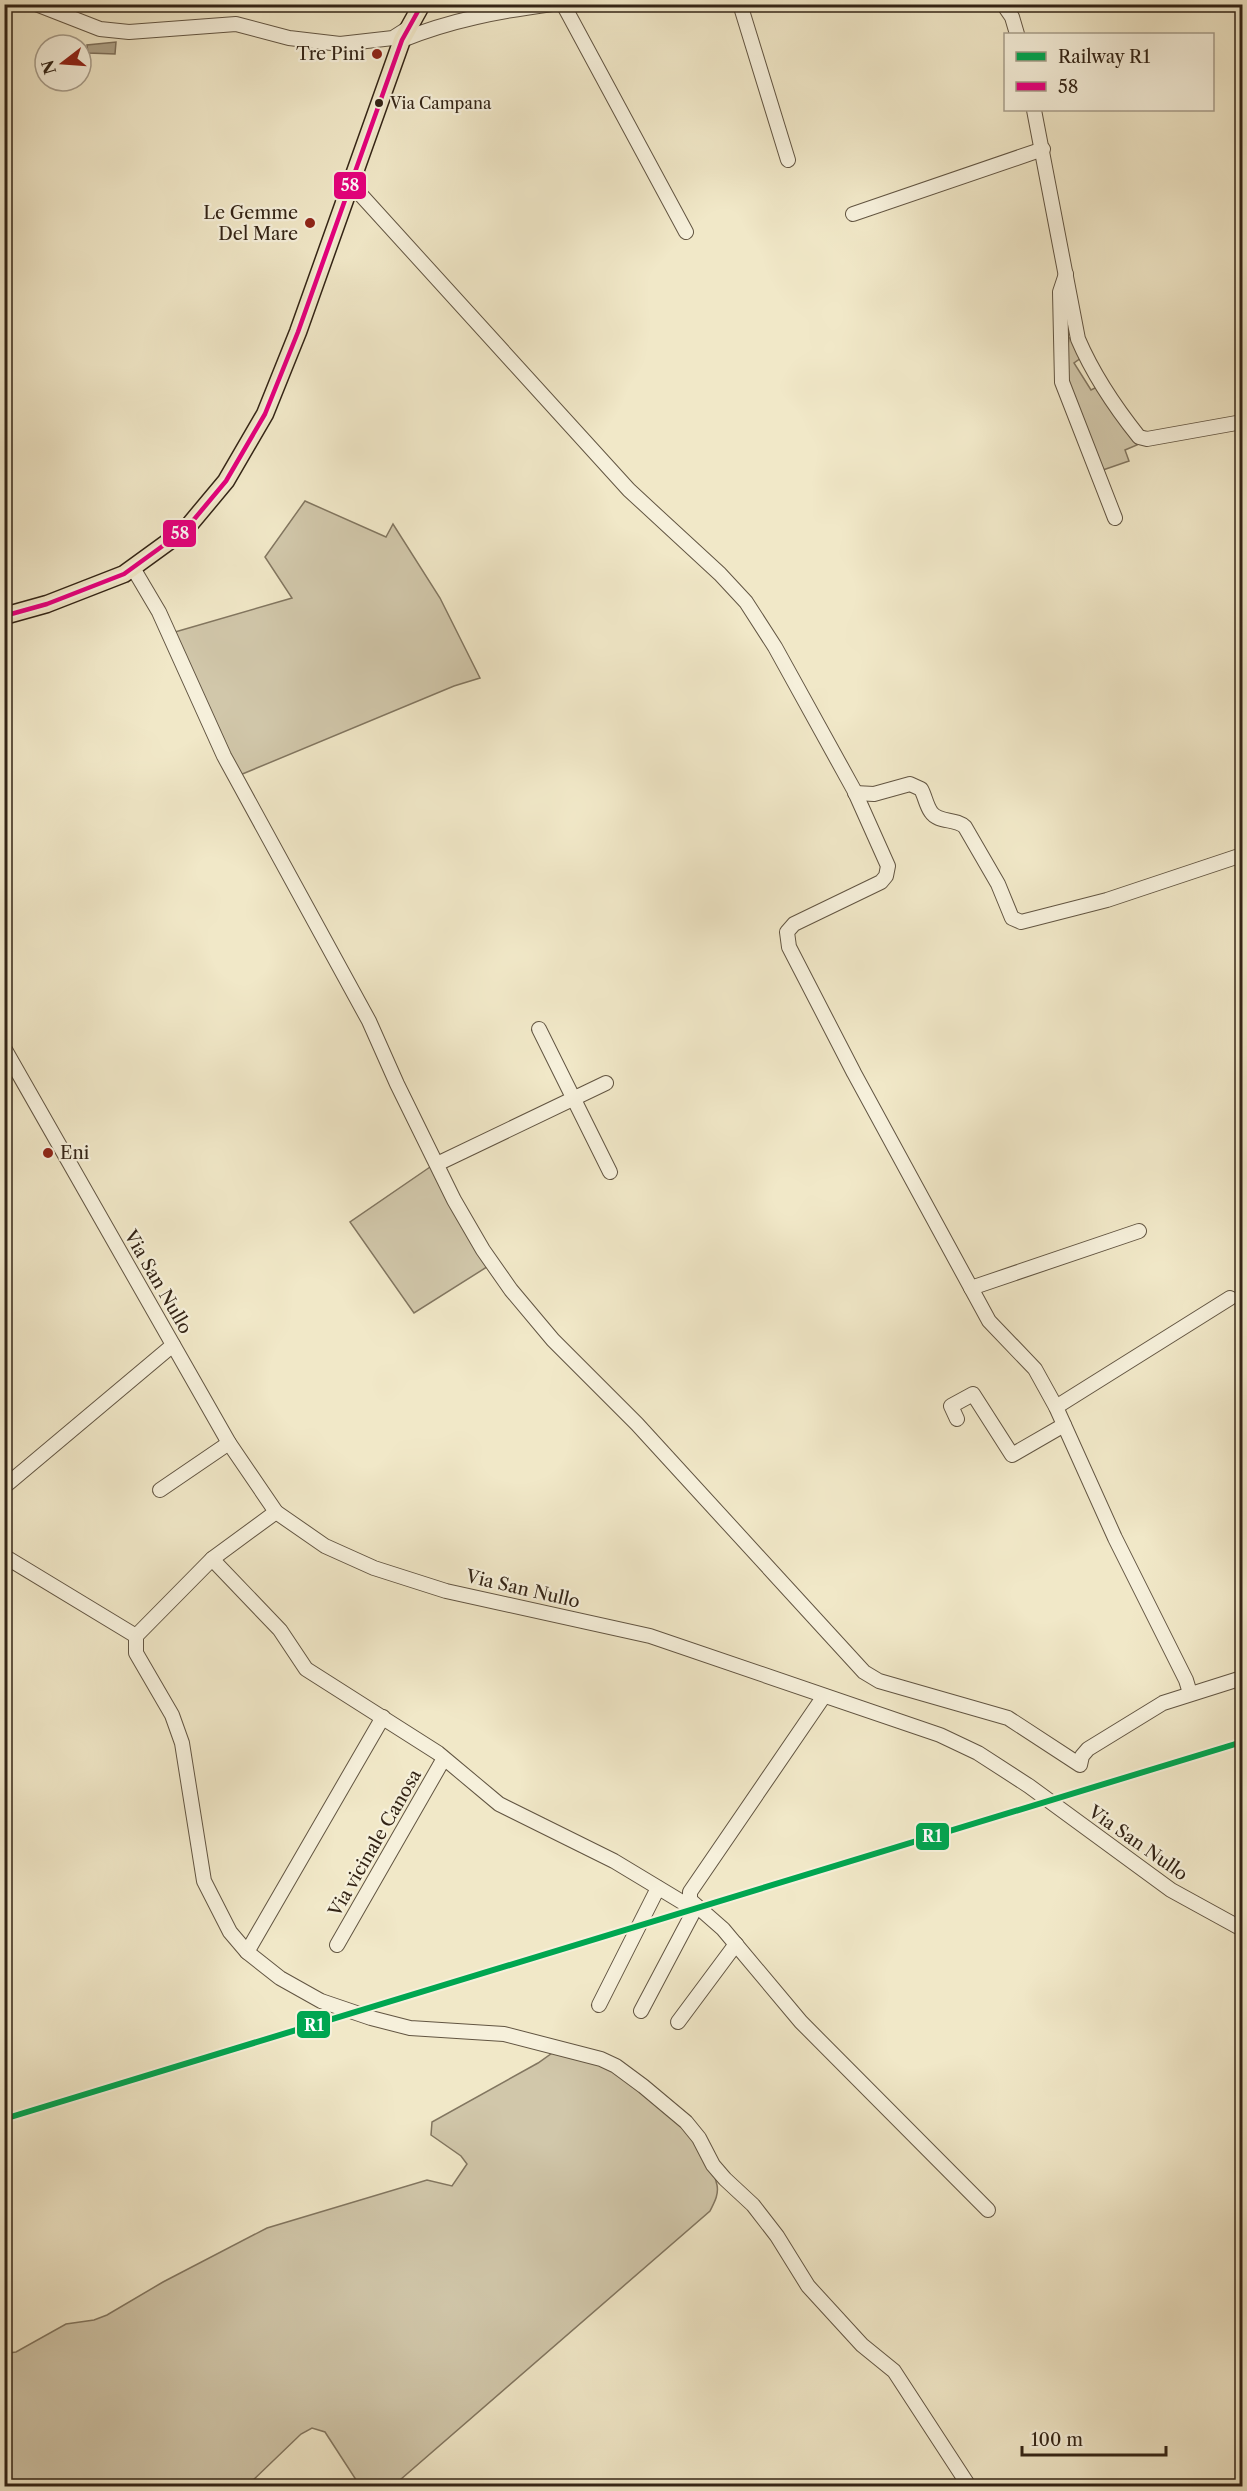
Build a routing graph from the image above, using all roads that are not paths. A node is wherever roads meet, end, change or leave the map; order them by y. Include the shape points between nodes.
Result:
1 (36, 4) edge
2 (422, 4) edge
3 (552, 4) edge
4 (563, 4) edge
5 (740, 4) edge
6 (1003, 4) edge
7 (1017, 33) edge
8 (405, 34) junction
9 (1035, 111) edge
10 (1043, 149) junction
11 (788, 160) dead end
12 (351, 184) junction
13 (853, 214) dead end
14 (686, 232) dead end
15 (1067, 273) junction
16 (1242, 422) edge
17 (1115, 518) dead end
18 (133, 568) junction
19 (4, 616) edge
20 (855, 793) junction
21 (1242, 855) edge
22 (539, 1029) dead end
23 (4, 1048) edge
24 (606, 1083) dead end
25 (574, 1099) junction
26 (437, 1164) junction
27 (610, 1172) dead end
28 (1139, 1231) dead end
29 (971, 1288) junction
30 (1230, 1298) dead end
31 (173, 1345) junction
32 (1056, 1407) junction
33 (957, 1419) dead end
34 (1064, 1425) junction
35 (229, 1443) junction
36 (4, 1487) edge
37 (160, 1490) dead end
38 (276, 1512) junction
39 (4, 1556) edge
40 (212, 1559) junction
41 (136, 1636) junction
42 (1242, 1678) edge
43 (1190, 1693) junction
44 (824, 1696) junction
45 (383, 1717) junction
46 (443, 1760) junction
47 (658, 1888) junction
48 (696, 1906) junction
49 (1242, 1929) edge
50 (736, 1944) junction
51 (337, 1945) dead end
52 (247, 1952) junction
53 (599, 2005) dead end
54 (641, 2011) dead end
55 (678, 2022) dead end
56 (988, 2210) dead end
57 (969, 2487) edge

1 - 8 street via 100,29 129,32 236,24 327,45
2 - 8 main road
3 - 8 street via 473,16
4 - 14 street
5 - 11 street
6 - 7 street
8 - 12 main road
9 - 10 street
10 - 13 street
10 - 15 street
12 - 18 main road via 265,414 226,481 186,529
12 - 20 street via 629,490 746,602 775,646
15 - 16 street via 1078,339 1088,362 1139,437 1147,439
15 - 17 street via 1060,292 1062,382
18 - 19 main road via 47,604
18 - 26 street via 159,612 256,818 369,1021
20 - 21 street via 874,794 910,784 921,789 932,814 961,822 965,827 998,884 1012,918 1021,922 1107,900
20 - 29 street via 884,855 886,876 867,890 794,924 786,932 787,940 832,1032
22 - 25 street
23 - 31 street, Via San Nullo
24 - 25 street
25 - 26 street
25 - 27 street
26 - 43 street via 483,1250 529,1312 864,1672 879,1681 1008,1718 1080,1765 1088,1749 1163,1703
28 - 29 street
29 - 32 street via 989,1321 1035,1369
30 - 32 street
31 - 35 street, Via San Nullo
31 - 36 street
32 - 34 street
33 - 34 street via 951,1406 973,1394 1012,1455
34 - 43 street
35 - 37 street
35 - 38 street, Via San Nullo
38 - 40 street
38 - 44 street, Via San Nullo via 325,1546 374,1568 446,1591 650,1636
39 - 41 street
40 - 41 street
40 - 45 street via 280,1630 306,1669
41 - 52 street via 136,1653 172,1715 182,1743 204,1881 230,1932
42 - 43 street
44 - 48 street via 690,1892 690,1900
44 - 49 street, Via San Nullo via 940,1735 978,1753 1170,1890
45 - 46 street
45 - 52 street
46 - 47 street via 499,1804 614,1860
46 - 51 street, Via vicinale Canosa
47 - 48 street
47 - 53 street
48 - 50 street
48 - 54 street
50 - 55 street
50 - 56 street via 801,2022
52 - 57 street via 280,1978 331,2005 410,2028 504,2034 548,2045 601,2059 643,2086 686,2122 713,2165 753,2205 830,2312 894,2371

